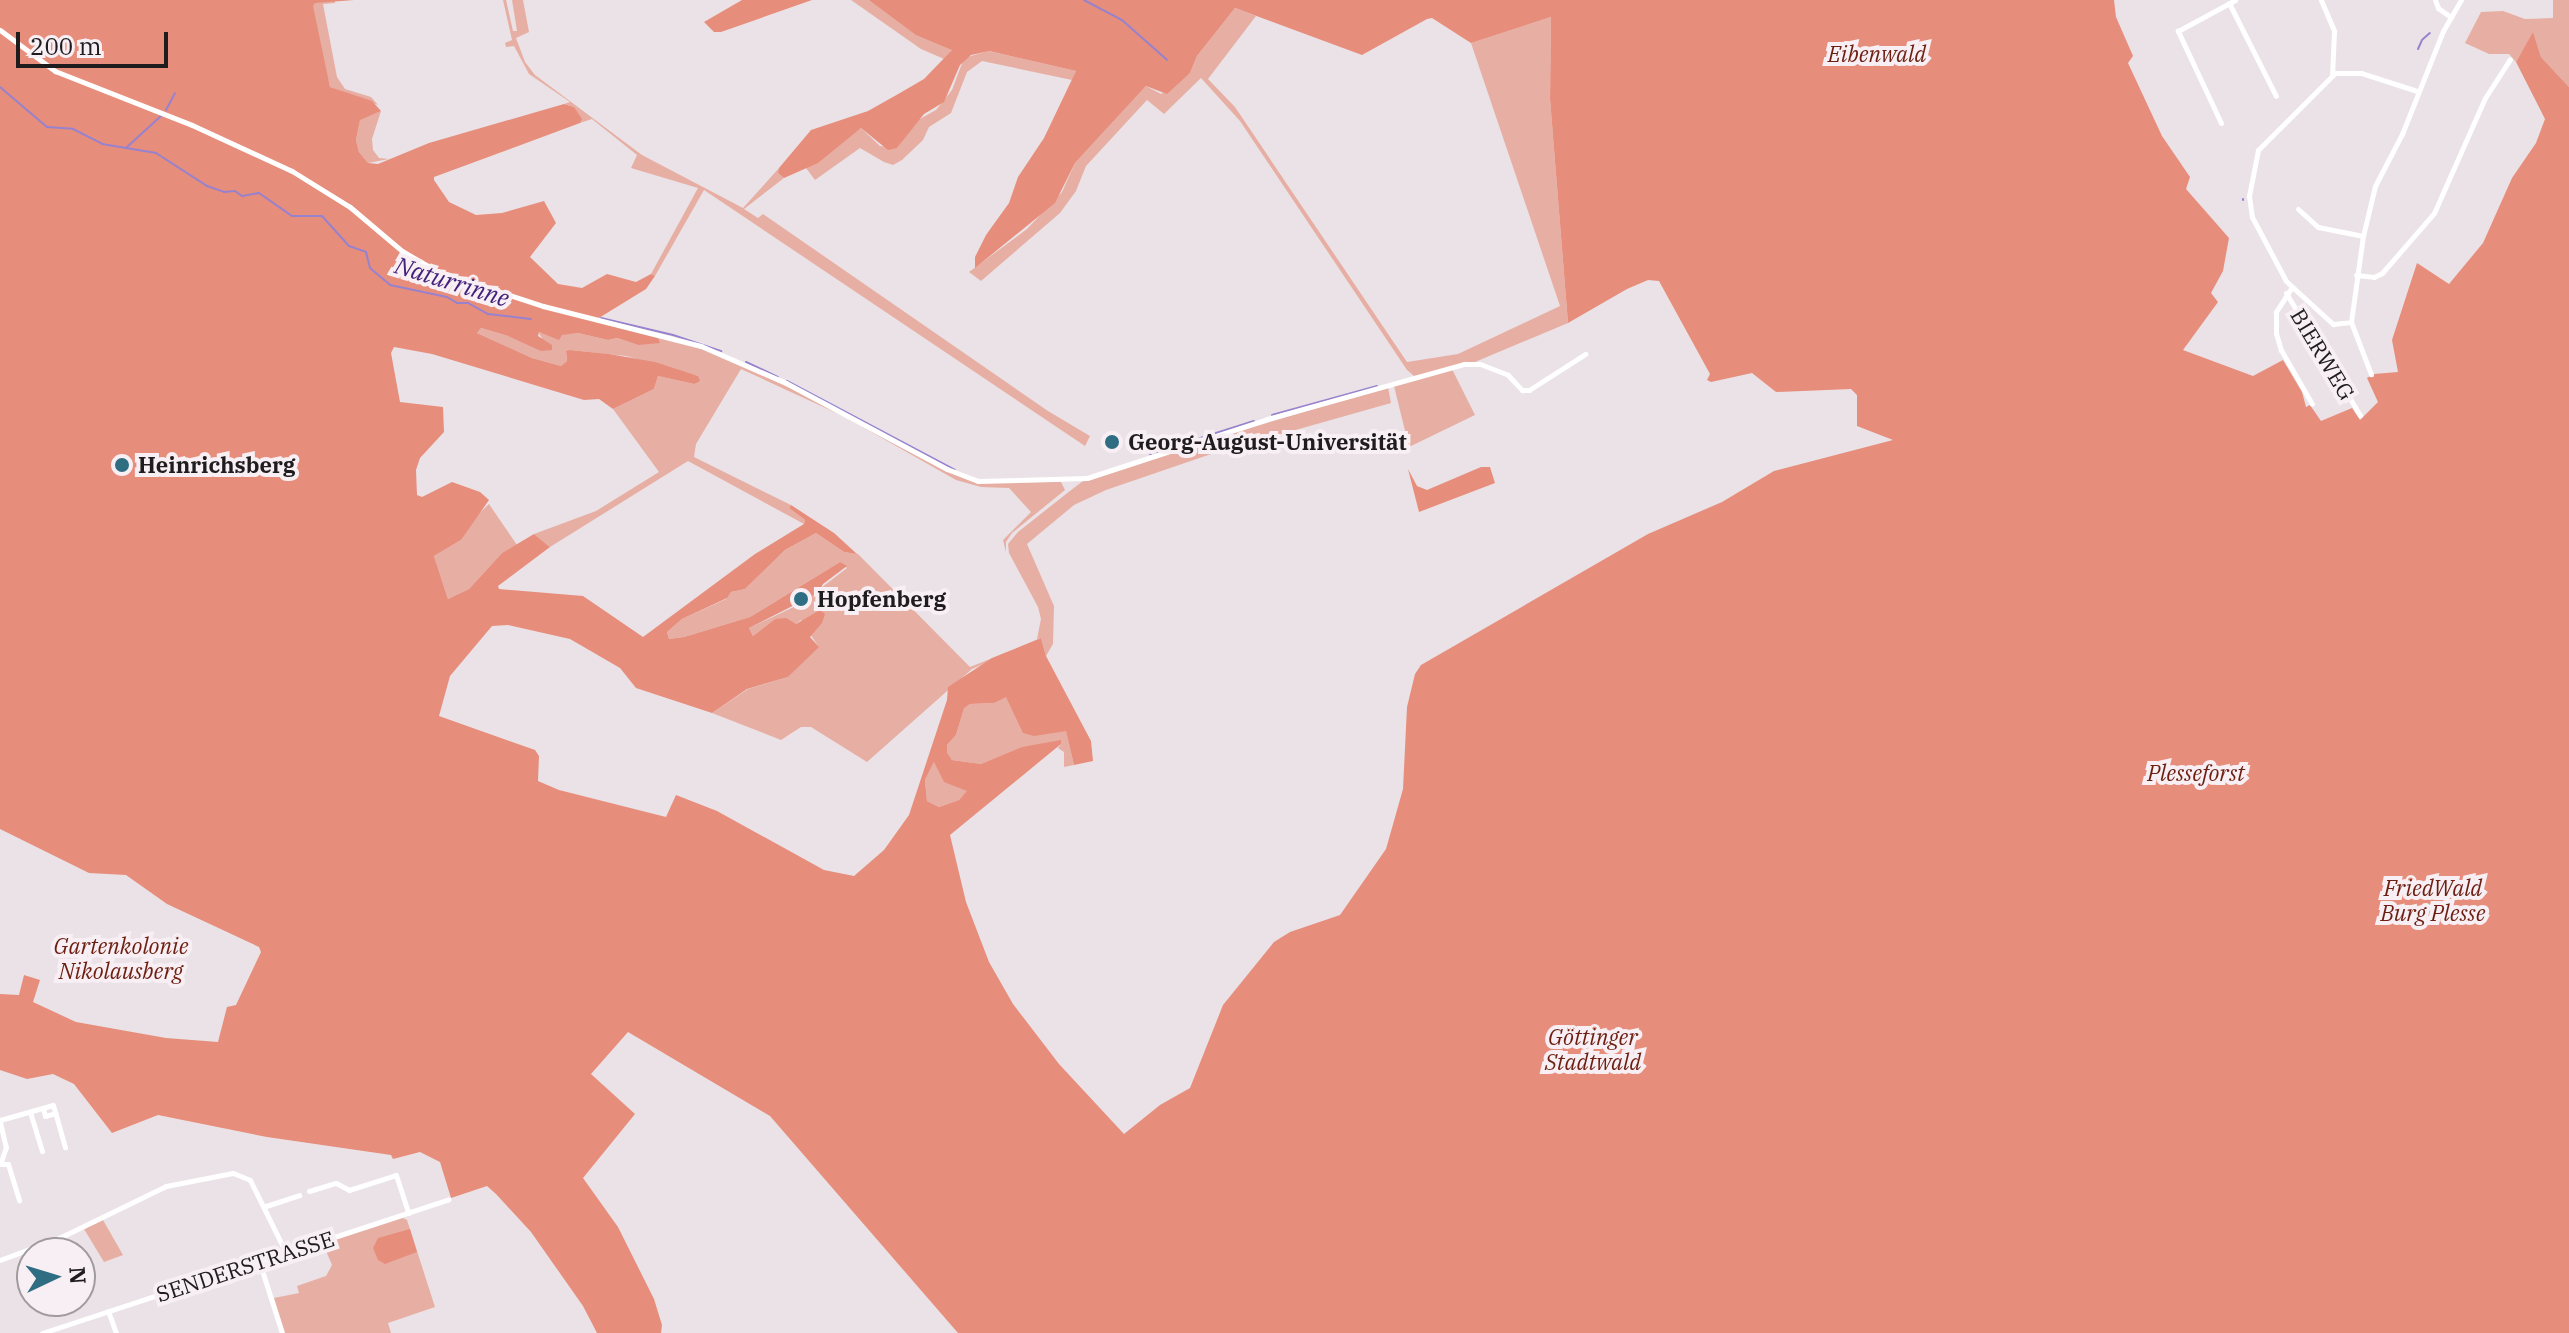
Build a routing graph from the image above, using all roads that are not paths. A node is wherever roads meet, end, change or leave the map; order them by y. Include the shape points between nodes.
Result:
1 (2321, 0) edge
2 (2435, 0) edge
3 (2461, 0) edge
4 (2233, 1) edge
5 (2451, 17) junction
6 (0, 30) edge
7 (2510, 59) dead end
8 (2332, 76) junction
9 (2417, 91) junction
10 (2276, 96) dead end
11 (2221, 123) dead end
12 (2298, 209) dead end
13 (2363, 236) junction
14 (2356, 275) junction
15 (2292, 287) junction
16 (2286, 293) junction
17 (2351, 322) junction
18 (1585, 354) dead end
19 (2371, 374) dead end
20 (2312, 404) dead end
21 (2360, 415) dead end
22 (30, 1112) junction
23 (0, 1121) edge
24 (65, 1147) dead end
25 (42, 1151) dead end
26 (0, 1164) edge
27 (309, 1191) dead end
28 (299, 1195) dead end
29 (449, 1199) dead end
30 (19, 1200) dead end
31 (265, 1206) junction
32 (408, 1213) junction
33 (286, 1253) junction
34 (0, 1260) edge
35 (259, 1261) junction
36 (108, 1311) junction
37 (42, 1333) edge
38 (116, 1333) edge
39 (282, 1333) edge

1 - 8 street via 2334,31
2 - 5 street
3 - 5 street
4 - 10 street
4 - 11 street via 2178,31
5 - 9 street
6 - 18 street via 55,71 292,171 436,271 543,306 701,346 978,481 1079,480 1309,407 1475,363 1508,375 1528,391
7 - 14 street via 2485,98 2434,213 2382,273
8 - 9 street via 2361,73
8 - 15 street via 2259,147 2249,196 2252,217
9 - 13 street via 2375,186
12 - 13 street via 2318,227
13 - 14 street
14 - 17 street
15 - 16 street
15 - 17 street via 2329,321
16 - 20 street via 2276,312 2276,333
16 - 21 street, BIERWEG
17 - 19 street
22 - 23 street
22 - 24 street via 53,1105
22 - 25 street
23 - 26 street via 6,1141
26 - 30 street via 8,1164
27 - 32 street via 336,1183 349,1190 396,1175
28 - 31 street
29 - 32 street, SENDERSTRASSE
31 - 33 street
31 - 34 street via 244,1174 192,1178
32 - 33 street, SENDERSTRASSE
33 - 35 street, SENDERSTRASSE
35 - 36 street, SENDERSTRASSE
35 - 39 street
36 - 37 street, SENDERSTRASSE
36 - 38 street

